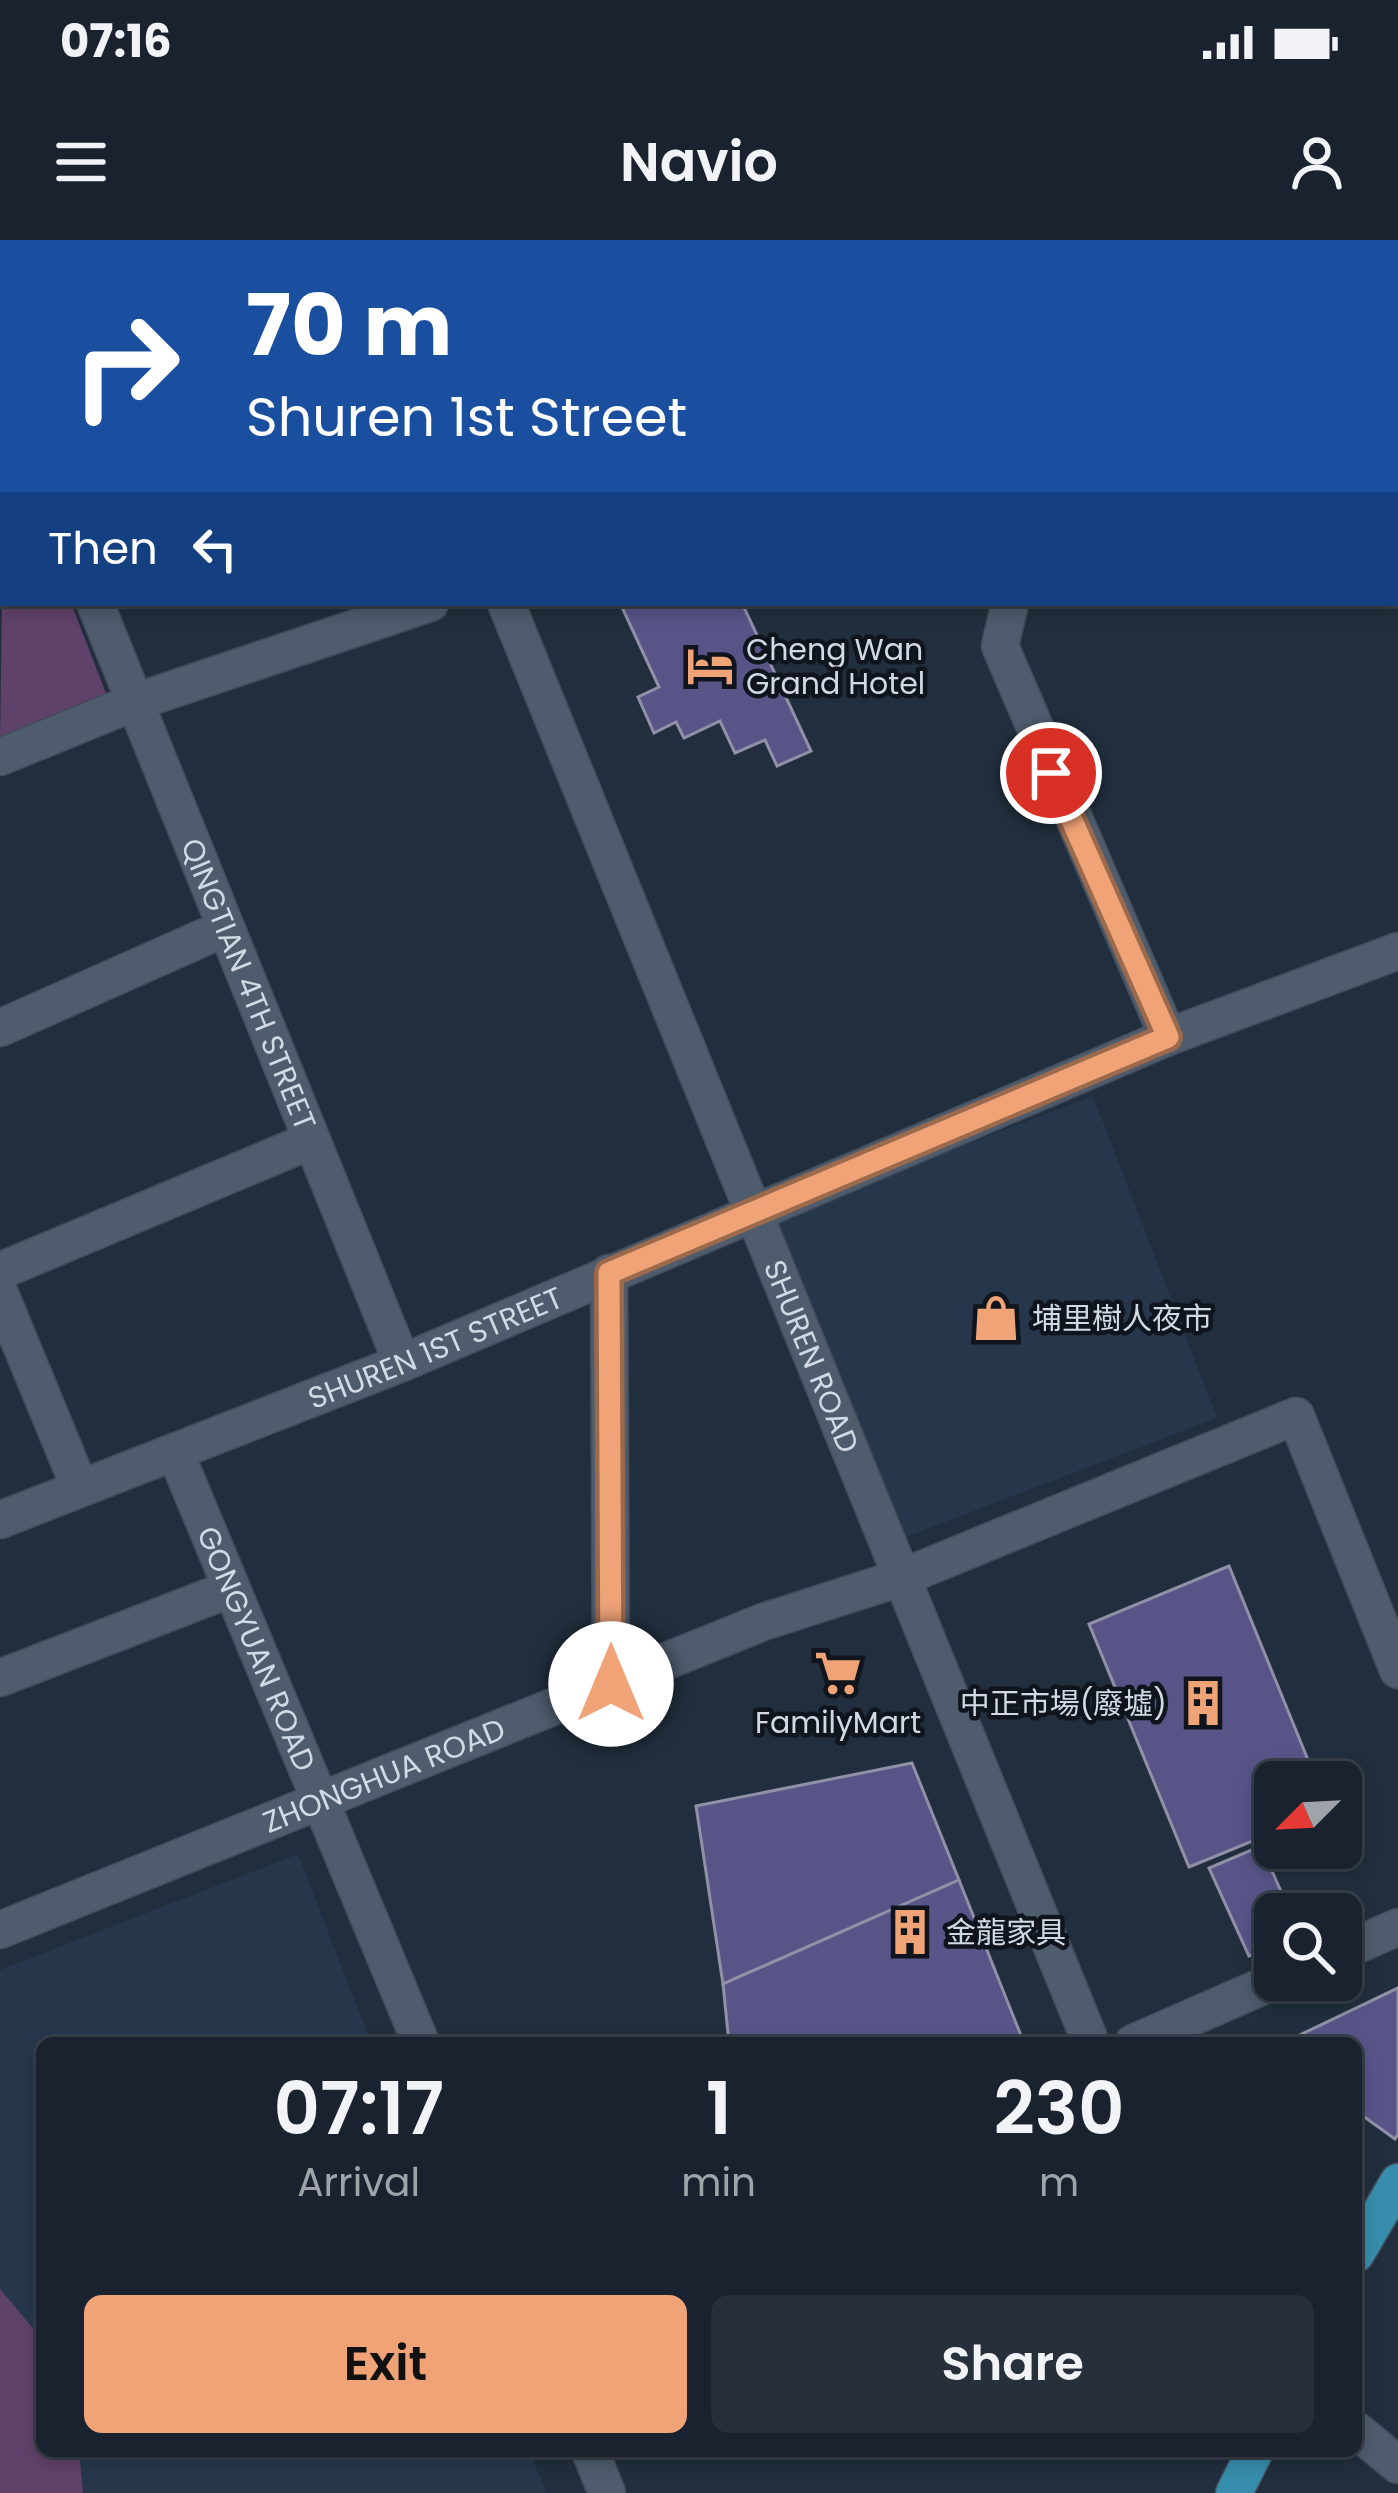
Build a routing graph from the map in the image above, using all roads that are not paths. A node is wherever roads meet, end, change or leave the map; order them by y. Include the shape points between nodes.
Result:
1 (96, 606) edge
2 (421, 606) edge
3 (507, 606) edge
4 (1009, 606) edge
5 (135, 702) junction
6 (0, 757) edge
7 (225, 928) junction
8 (1398, 951) edge
9 (0, 1028) edge
10 (1168, 1037) junction
11 (310, 1141) junction
12 (755, 1213) junction
13 (0, 1271) edge
14 (609, 1273) junction
15 (0, 1294) edge
16 (402, 1363) junction
17 (175, 1452) junction
18 (80, 1488) junction
19 (0, 1520) edge
20 (903, 1576) junction
21 (230, 1589) junction
22 (1398, 1670) edge
23 (0, 1678) edge
24 (611, 1684) junction
25 (321, 1802) junction
26 (1398, 1928) edge
27 (0, 1930) edge
28 (1362, 1943) edge
29 (1254, 1990) edge
30 (419, 2037) edge
31 (1089, 2037) edge
32 (1147, 2037) edge
33 (1398, 2182) edge
34 (1362, 2244) edge
35 (1362, 2435) edge
36 (593, 2457) edge
37 (1253, 2457) edge
38 (1398, 2465) edge
39 (608, 2493) edge
40 (1234, 2493) edge

1 - 5 street, QINGTIAN 4TH STREET
2 - 5 street
3 - 12 street, SHUREN ROAD
4 - 10 street via 1000,646
5 - 6 street
5 - 7 street, QINGTIAN 4TH STREET
7 - 9 street
7 - 11 street, QINGTIAN 4TH STREET
8 - 10 street, SHUREN 1ST STREET
10 - 12 street, SHUREN 1ST STREET
11 - 13 street
11 - 16 street, QINGTIAN 4TH STREET
12 - 14 street, SHUREN 1ST STREET
12 - 20 street, SHUREN ROAD
14 - 16 street, SHUREN 1ST STREET
14 - 24 street
15 - 18 street
16 - 17 street, SHUREN 1ST STREET
17 - 18 street, SHUREN 1ST STREET
17 - 21 street, GONGYUAN ROAD
18 - 19 street, SHUREN 1ST STREET
20 - 22 street, ZHONGHUA ROAD via 1296,1415
20 - 24 street, ZHONGHUA ROAD
20 - 31 street, SHUREN ROAD
21 - 23 street
21 - 25 street, GONGYUAN ROAD
24 - 25 street, ZHONGHUA ROAD
25 - 27 street, ZHONGHUA ROAD
25 - 30 street, GONGYUAN ROAD
26 - 28 street
29 - 32 street
33 - 34 main road
35 - 38 street
36 - 39 street
37 - 40 main road

